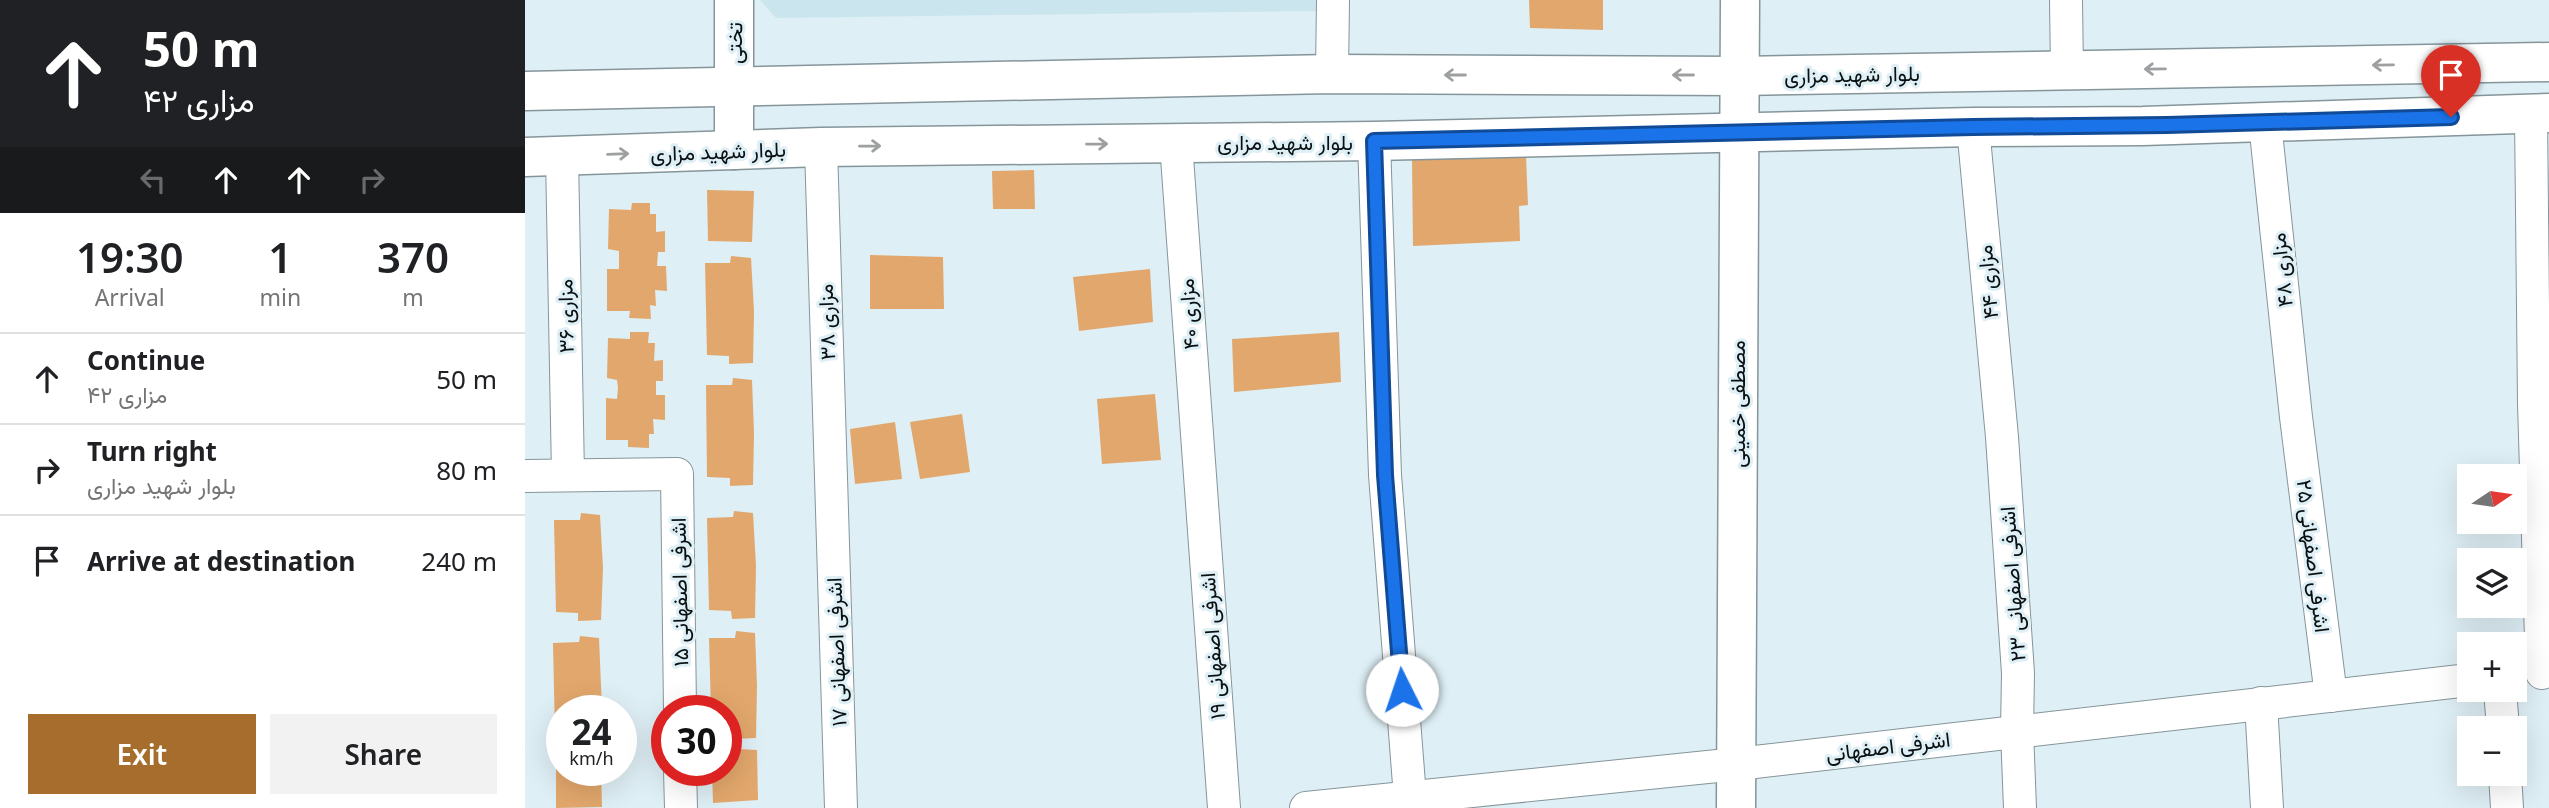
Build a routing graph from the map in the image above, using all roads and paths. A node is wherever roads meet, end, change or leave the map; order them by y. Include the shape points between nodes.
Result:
1 (734, 0) edge
2 (1333, 0) edge
3 (1740, 0) edge
4 (2066, 0) edge
5 (2549, 62) edge
6 (2067, 71) junction
7 (1332, 74) junction
8 (1740, 76) junction
9 (733, 87) junction
10 (525, 91) edge
11 (2540, 114) edge
12 (2265, 123) junction
13 (1973, 127) junction
14 (1738, 133) junction
15 (1374, 141) junction
16 (1176, 143) junction
17 (821, 147) junction
18 (734, 150) junction
19 (544, 157) edge
20 (2296, 417) joint
21 (2001, 437) joint
22 (568, 475) junction
23 (525, 476) edge
24 (1200, 485) joint
25 (831, 496) joint
26 (2535, 674) edge
27 (2457, 681) edge
28 (680, 695) edge
29 (2331, 696) junction
30 (2261, 703) junction
31 (2017, 731) junction
32 (1737, 764) junction
33 (680, 786) edge
34 (2506, 786) edge
35 (1551, 795) edge
36 (1410, 797) junction
37 (1367, 805) edge
38 (681, 808) edge
39 (841, 808) edge
40 (1224, 808) edge
41 (1306, 808) edge
42 (1736, 808) edge
43 (2020, 808) edge
44 (2267, 808) edge
45 (2507, 808) edge

1 - 9 main road, تختی
2 - 7 street
3 - 8 main road, مصطفی خمینی
4 - 6 street
5 -> 6 main road, بلوار شهید مزاری
6 - 8 main road, بلوار شهید مزاری
8 -> 7 main road, بلوار شهید مزاری
7 - 9 main road, بلوار شهید مزاری
8 - 14 main road, مصطفی خمینی
9 - 10 main road, بلوار شهید مزاری
9 - 18 main road, تختی
11 - 12 main road, بلوار شهید مزاری
11 - 26 street via 2533,403
12 - 13 main road, بلوار شهید مزاری
12 - 20 street, مزاری ۴۸
13 - 14 main road, بلوار شهید مزاری
13 - 21 street, مزاری ۴۴
14 - 15 main road, بلوار شهید مزاری
14 - 32 main road, مصطفی خمینی
15 - 16 main road, بلوار شهید مزاری
15 - 36 street via 1385,475
17 -> 16 main road, بلوار شهید مزاری
16 - 24 street, مزاری ۴۰
17 - 18 main road, بلوار شهید مزاری
17 - 25 street, مزاری ۳۸
19 -> 18 main road, بلوار شهید مزاری
19 - 22 street, مزاری ۳۶
20 - 29 street, اشرفی اصفهانی ۲۵
21 - 31 street, اشرفی اصفهانی ۲۳ via 2018,673
22 - 23 street
22 - 28 street, اشرفی اصفهانی ۱۵ via 677,474
24 - 40 street, اشرفی اصفهانی ۱۹
25 - 39 street, اشرفی اصفهانی ۱۷
27 - 29 street, اشرفی اصفهانی
29 - 30 street, اشرفی اصفهانی
30 - 31 street, اشرفی اصفهانی
30 - 44 street
31 - 32 street, اشرفی اصفهانی
31 - 43 street, اشرفی اصفهانی ۲۳
32 - 35 street, اشرفی اصفهانی
32 - 42 main road, مصطفی خمینی
33 - 38 street
34 - 45 street
35 - 36 street, اشرفی اصفهانی
36 - 37 street, اشرفی اصفهانی
37 - 41 street, اشرفی اصفهانی

